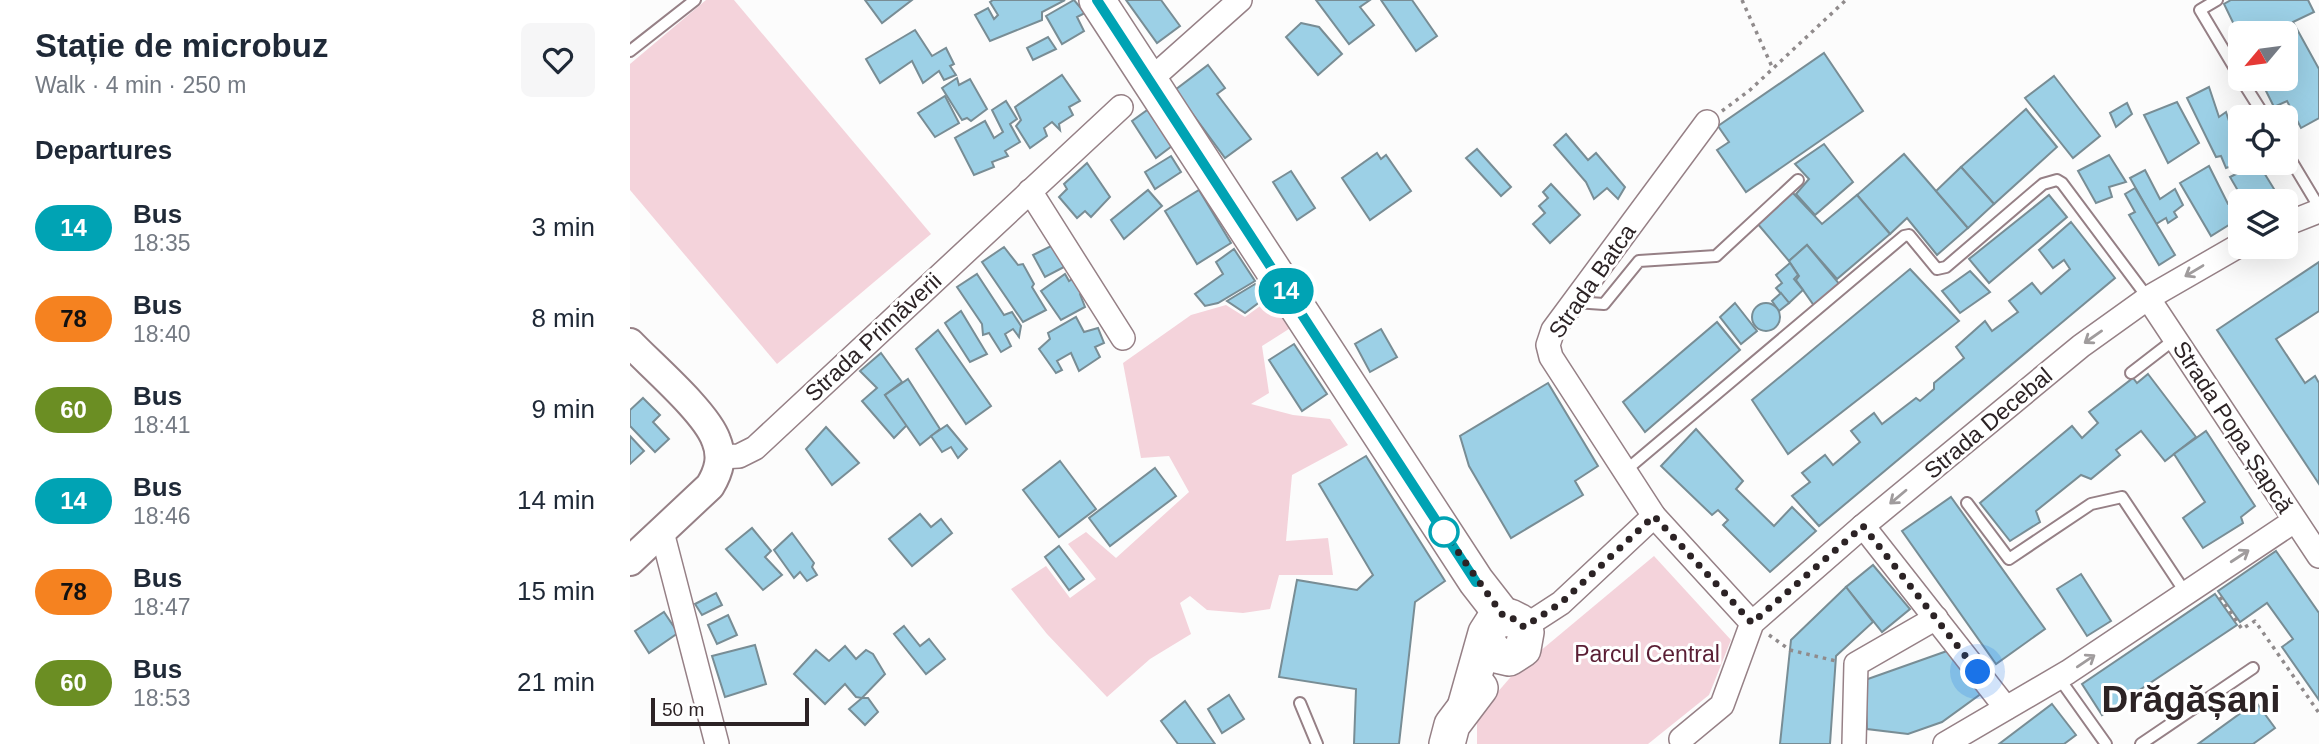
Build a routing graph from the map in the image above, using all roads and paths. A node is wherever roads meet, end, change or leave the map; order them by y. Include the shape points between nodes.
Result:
1 (695, 0) edge
2 (1097, 0) edge
3 (1240, 0) edge
4 (1742, 0) edge
5 (1846, 0) edge
6 (2217, 0) edge
7 (630, 51) edge
8 (2228, 56) edge
9 (1773, 69) junction
10 (1150, 81) junction
11 (1121, 107) dead end
12 (1707, 122) joint
13 (2298, 173) edge
14 (1798, 180) dead end
15 (1030, 191) junction
16 (2319, 209) edge
17 (2298, 219) edge
18 (2228, 252) edge
19 (2148, 298) junction
20 (1573, 302) junction
21 (1123, 338) dead end
22 (2175, 339) junction
23 (630, 342) edge
24 (2131, 373) dead end
25 (720, 457) junction
26 (1625, 471) junction
27 (1967, 503) dead end
28 (1654, 516) junction
29 (2294, 521) junction
30 (1863, 526) junction
31 (662, 532) junction
32 (2319, 556) edge
33 (630, 561) edge
34 (2207, 578) junction
35 (2185, 592) junction
36 (1936, 618) junction
37 (1752, 623) junction
38 (1502, 635) junction
39 (1790, 650) dead end
40 (1856, 664) junction
41 (2253, 668) dead end
42 (2059, 678) junction
43 (1300, 703) dead end
44 (2006, 708) junction
45 (2319, 713) edge
46 (1681, 739) dead end
47 (717, 744) edge
48 (1317, 744) edge
49 (1447, 744) edge
50 (1854, 744) edge
51 (1945, 744) edge
52 (2106, 744) edge
53 (2141, 744) edge

1 - 7 lane
2 - 10 main road
3 - 10 street
4 - 9 path
5 - 9 path
6 - 8 lane via 2200,10
9 - 12 path
10 - 38 main road via 1476,582
11 - 15 street, Strada Primăverii
12 - 20 street, Strada Batca
13 - 16 lane
14 - 20 lane via 1716,256 1639,261 1604,304
15 - 21 street
15 - 25 street, Strada Primăverii via 755,447 739,456
16 - 17 street
18 -> 19 street, Strada Decebal
19 - 22 street, Strada Popa Șapcă
19 - 26 lane via 2063,183 2043,184 1946,267 1937,269 1909,236 1903,236
19 -> 30 street, Strada Decebal via 2081,346
20 - 26 street, Strada Batca via 1553,330 1548,345 1551,356
22 - 24 lane
22 - 29 street, Strada Popa Șapcă
23 - 25 street via 707,424
25 - 31 street via 710,486
26 - 28 street, Strada Batca
27 - 35 lane via 2009,559 2091,504 2122,497
28 - 37 street, Strada Batca
28 - 38 street via 1561,603
29 - 32 street, Strada Popa Șapcă
34 -> 29 street
30 - 36 street
30 - 37 street, Strada Decebal
31 - 33 street
31 - 47 street
34 - 35 street
34 - 45 path via 2242,629 2255,621
42 -> 35 street
36 - 40 street
36 - 44 street
37 - 46 street via 1722,705
38 - 49 main road via 1452,724
39 - 40 path
40 - 50 street
41 - 53 lane
42 - 44 street
42 - 52 lane
43 - 48 lane
44 - 51 street

